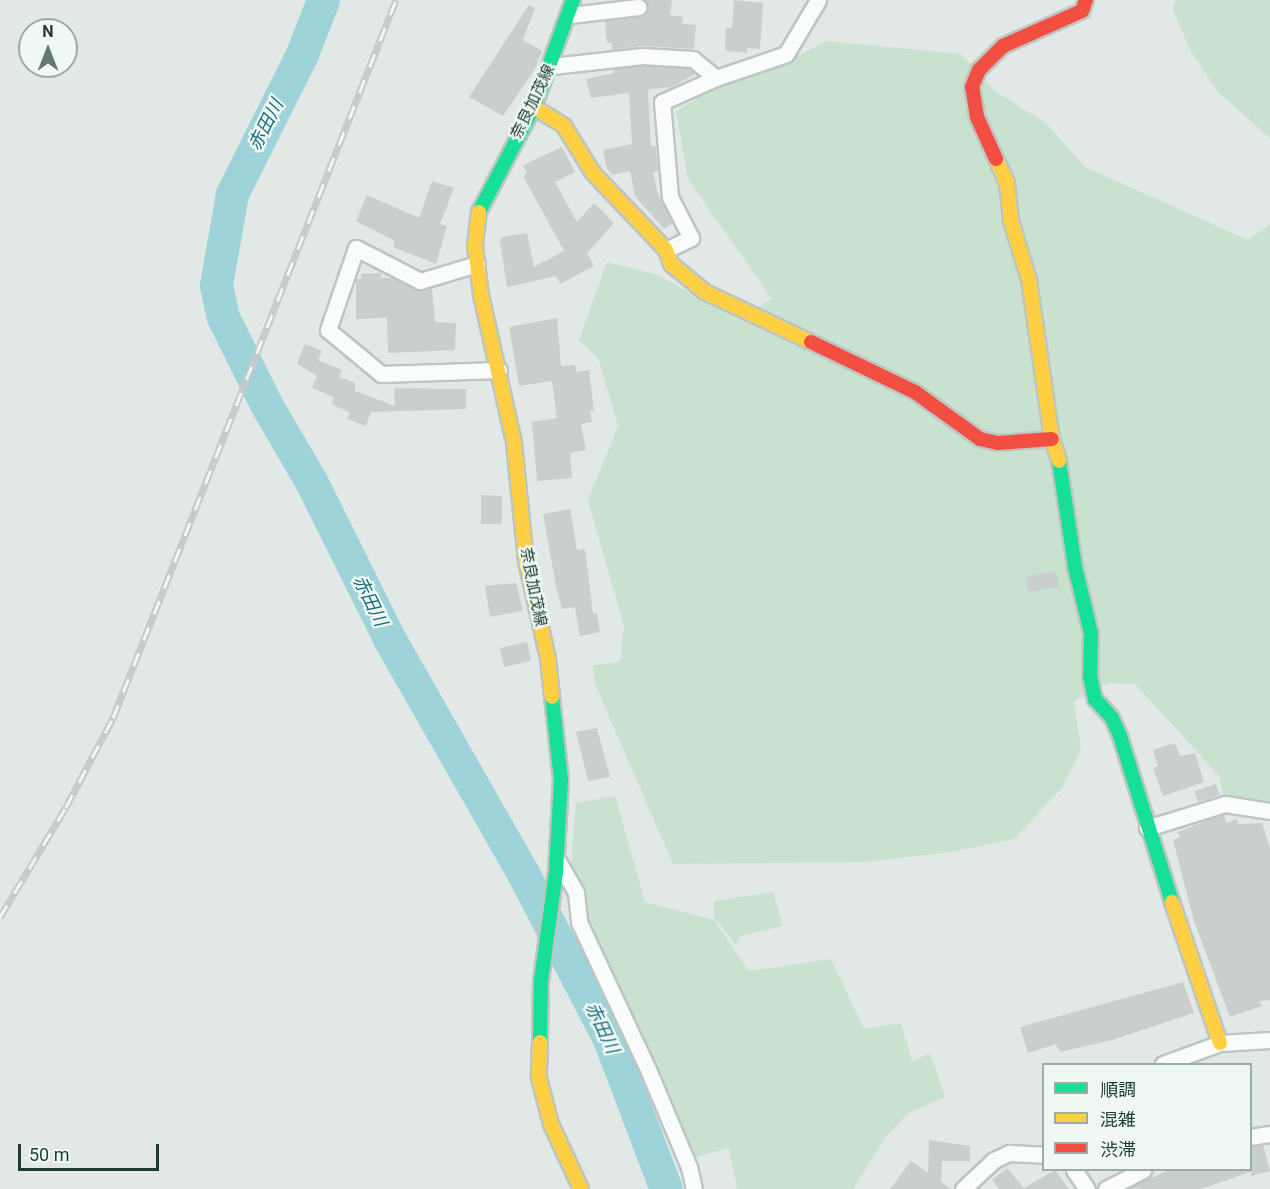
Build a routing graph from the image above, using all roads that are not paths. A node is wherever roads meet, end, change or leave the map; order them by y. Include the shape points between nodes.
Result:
1 (818, 0) edge
2 (1086, 0) edge
3 (639, 7) dead end
4 (571, 8) edge
5 (552, 66) junction
6 (716, 78) junction
7 (534, 107) junction
8 (666, 250) junction
9 (477, 264) junction
10 (499, 370) junction
11 (1052, 440) junction
12 (1270, 811) edge
13 (1147, 828) junction
14 (556, 866) junction
15 (1270, 1040) edge
16 (1220, 1044) junction
17 (1168, 1063) edge
18 (1270, 1134) edge
19 (1252, 1137) edge
20 (1042, 1155) edge
21 (1075, 1171) edge
22 (1141, 1171) edge
23 (582, 1189) edge
24 (694, 1189) edge
25 (963, 1189) edge
26 (1087, 1189) edge
27 (1106, 1189) edge

1 - 6 street via 786,54
2 - 11 street via 1082,11 1003,46 979,70 972,87 977,117 1007,183 1011,221 1029,280
3 - 4 street
4 - 5 street, 奈良加茂線
5 - 6 street via 642,56 693,59
5 - 7 street, 奈良加茂線
6 - 8 street via 662,102 670,197 691,238
7 - 8 street via 564,126 593,173
7 - 9 street, 奈良加茂線 via 479,208
8 - 11 street via 671,264 705,292 915,392 980,439 998,443
9 - 10 street, 奈良加茂線
9 - 10 street via 420,281 356,248 328,330 381,374
10 - 14 street, 奈良加茂線 via 514,443 526,561 548,660 561,780
11 - 13 street via 1071,510 1075,567 1091,633 1090,676 1095,699 1112,718 1120,736
12 - 13 street via 1225,804
13 - 16 street
14 - 23 street, 奈良加茂線 via 541,981 538,1059 541,1094 551,1124
14 - 24 street via 576,892 579,922 647,1066 689,1167
15 - 16 street
16 - 17 street
18 - 19 street
20 - 25 street via 1010,1153 994,1160
21 - 26 street
22 - 27 street

